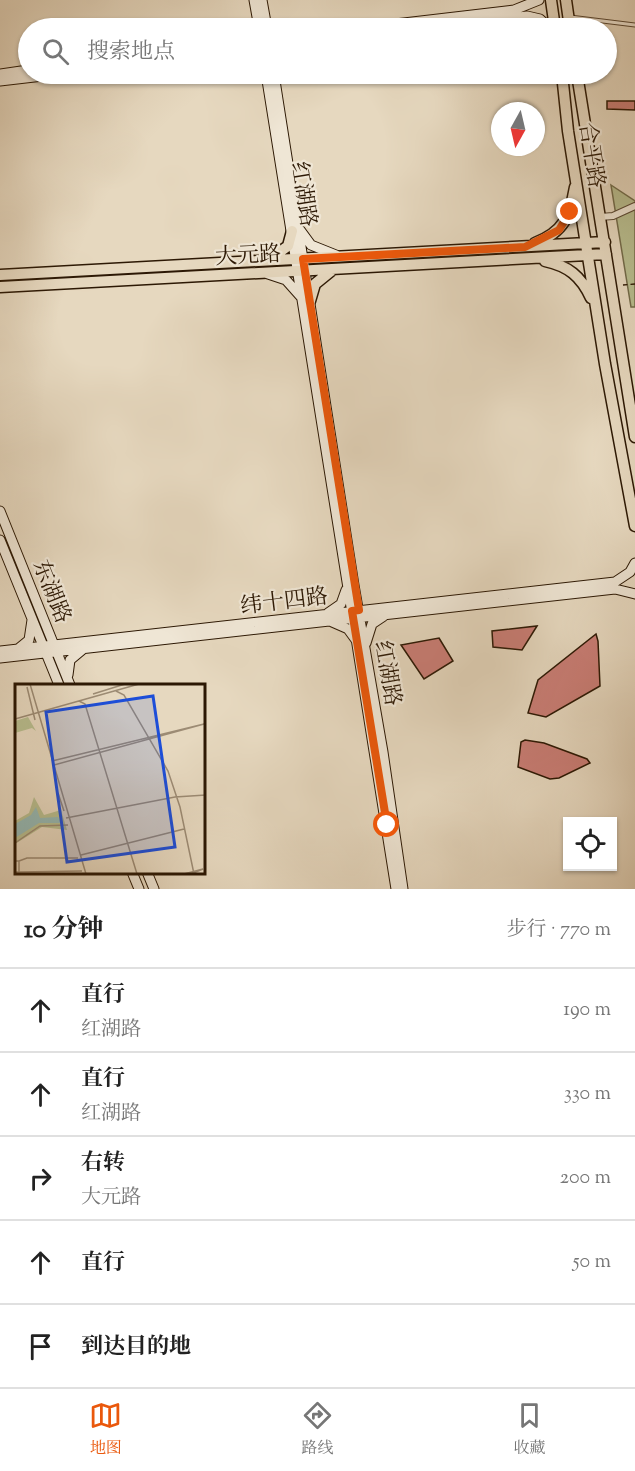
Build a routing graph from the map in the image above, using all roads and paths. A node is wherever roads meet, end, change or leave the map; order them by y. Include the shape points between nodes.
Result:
1 (254, 0) edge
2 (262, 0) edge
3 (539, 0) edge
4 (551, 0) edge
5 (566, 0) edge
6 (260, 13) junction
7 (259, 18) edge
8 (262, 18) edge
9 (264, 18) edge
10 (445, 18) edge
11 (510, 18) edge
12 (536, 18) edge
13 (554, 18) edge
14 (568, 18) edge
15 (617, 25) edge
16 (635, 26) edge
17 (18, 71) edge
18 (0, 74) edge
19 (18, 79) edge
20 (0, 81) edge
21 (273, 84) edge
22 (563, 84) edge
23 (579, 84) edge
24 (576, 178) junction
25 (635, 206) edge
26 (600, 217) junction
27 (295, 228) junction
28 (604, 242) junction
29 (587, 243) junction
30 (525, 247) junction
31 (606, 254) junction
32 (589, 255) junction
33 (341, 256) junction
34 (527, 258) junction
35 (300, 259) junction
36 (262, 261) junction
37 (337, 269) junction
38 (302, 271) junction
39 (260, 273) junction
40 (0, 275) edge
41 (635, 284) edge
42 (622, 285) dead end
43 (0, 287) edge
44 (307, 301) junction
45 (597, 312) junction
46 (635, 437) edge
47 (0, 511) edge
48 (635, 526) edge
49 (0, 540) edge
50 (635, 563) edge
51 (351, 583) junction
52 (635, 594) edge
53 (386, 611) junction
54 (31, 615) junction
55 (356, 615) junction
56 (324, 618) junction
57 (44, 619) junction
58 (81, 646) junction
59 (362, 648) junction
60 (56, 649) junction
61 (45, 650) junction
62 (0, 651) edge
63 (18, 653) junction
64 (0, 658) edge
65 (54, 673) junction
66 (69, 683) edge
67 (59, 684) edge
68 (132, 874) edge
69 (147, 874) edge
70 (139, 889) edge
71 (154, 889) edge
72 (396, 889) edge
73 (403, 889) edge

1 - 6 main road
2 - 6 main road
3 - 10 main road via 513,10
4 - 13 main road
5 - 14 main road
6 - 7 main road
6 - 8 main road
6 - 9 main road
11 - 12 main road
15 - 16 lane
17 - 18 main road
19 - 20 main road
21 - 27 main road, 红湖路
22 - 24 main road, 合平路
23 - 26 main road, 合平路
24 - 29 main road, 合平路
24 - 30 main road via 566,223 550,237
25 - 26 street
26 - 28 main road, 合平路
27 - 33 main road via 311,245
27 - 35 main road, 红湖路
27 - 36 main road via 283,251
28 - 29 main road, 大元路
28 - 31 main road, 合平路
29 - 30 main road, 大元路
29 - 32 main road, 合平路
30 - 33 main road, 大元路
31 - 32 main road, 大元路
31 - 46 main road, 合平路
32 - 34 main road, 大元路
32 - 45 main road, 合平路
33 - 35 main road, 大元路
34 - 37 main road, 大元路
34 - 45 main road via 568,268 585,285
35 - 36 main road, 大元路
35 - 38 main road, 红湖路
36 - 40 main road, 大元路
37 - 38 main road, 大元路
37 - 44 main road via 319,278
38 - 39 main road, 大元路
38 - 44 main road, 红湖路
39 - 43 main road, 大元路
39 - 44 main road via 286,280
41 - 42 path
44 - 51 main road, 红湖路
45 - 48 main road, 合平路
47 - 57 main road, 东湖路
49 - 54 main road, 东湖路
50 - 53 main road, 纬十四路 via 630,572 615,582
51 - 53 main road via 367,603
51 - 55 main road, 红湖路
51 - 56 main road via 341,604
52 - 53 main road, 纬十四路 via 615,589
53 - 55 main road, 纬十四路
53 - 59 main road via 369,630
54 - 61 main road, 东湖路
54 - 63 main road via 31,635
55 - 56 main road, 纬十四路
55 - 59 main road, 红湖路
56 - 58 main road, 纬十四路
56 - 59 main road via 348,629
57 - 58 main road via 63,639
57 - 60 main road, 东湖路
58 - 60 main road, 纬十四路
58 - 66 main road via 70,660
59 - 72 main road, 红湖路
59 - 73 main road, 红湖路
60 - 61 main road, 纬十四路
60 - 66 main road, 东湖路
61 - 63 main road, 纬十四路
61 - 65 main road, 东湖路
62 - 63 main road, 纬十四路
63 - 64 main road, 纬十四路
63 - 65 main road via 38,660
65 - 67 main road, 东湖路
68 - 70 main road
69 - 71 main road

